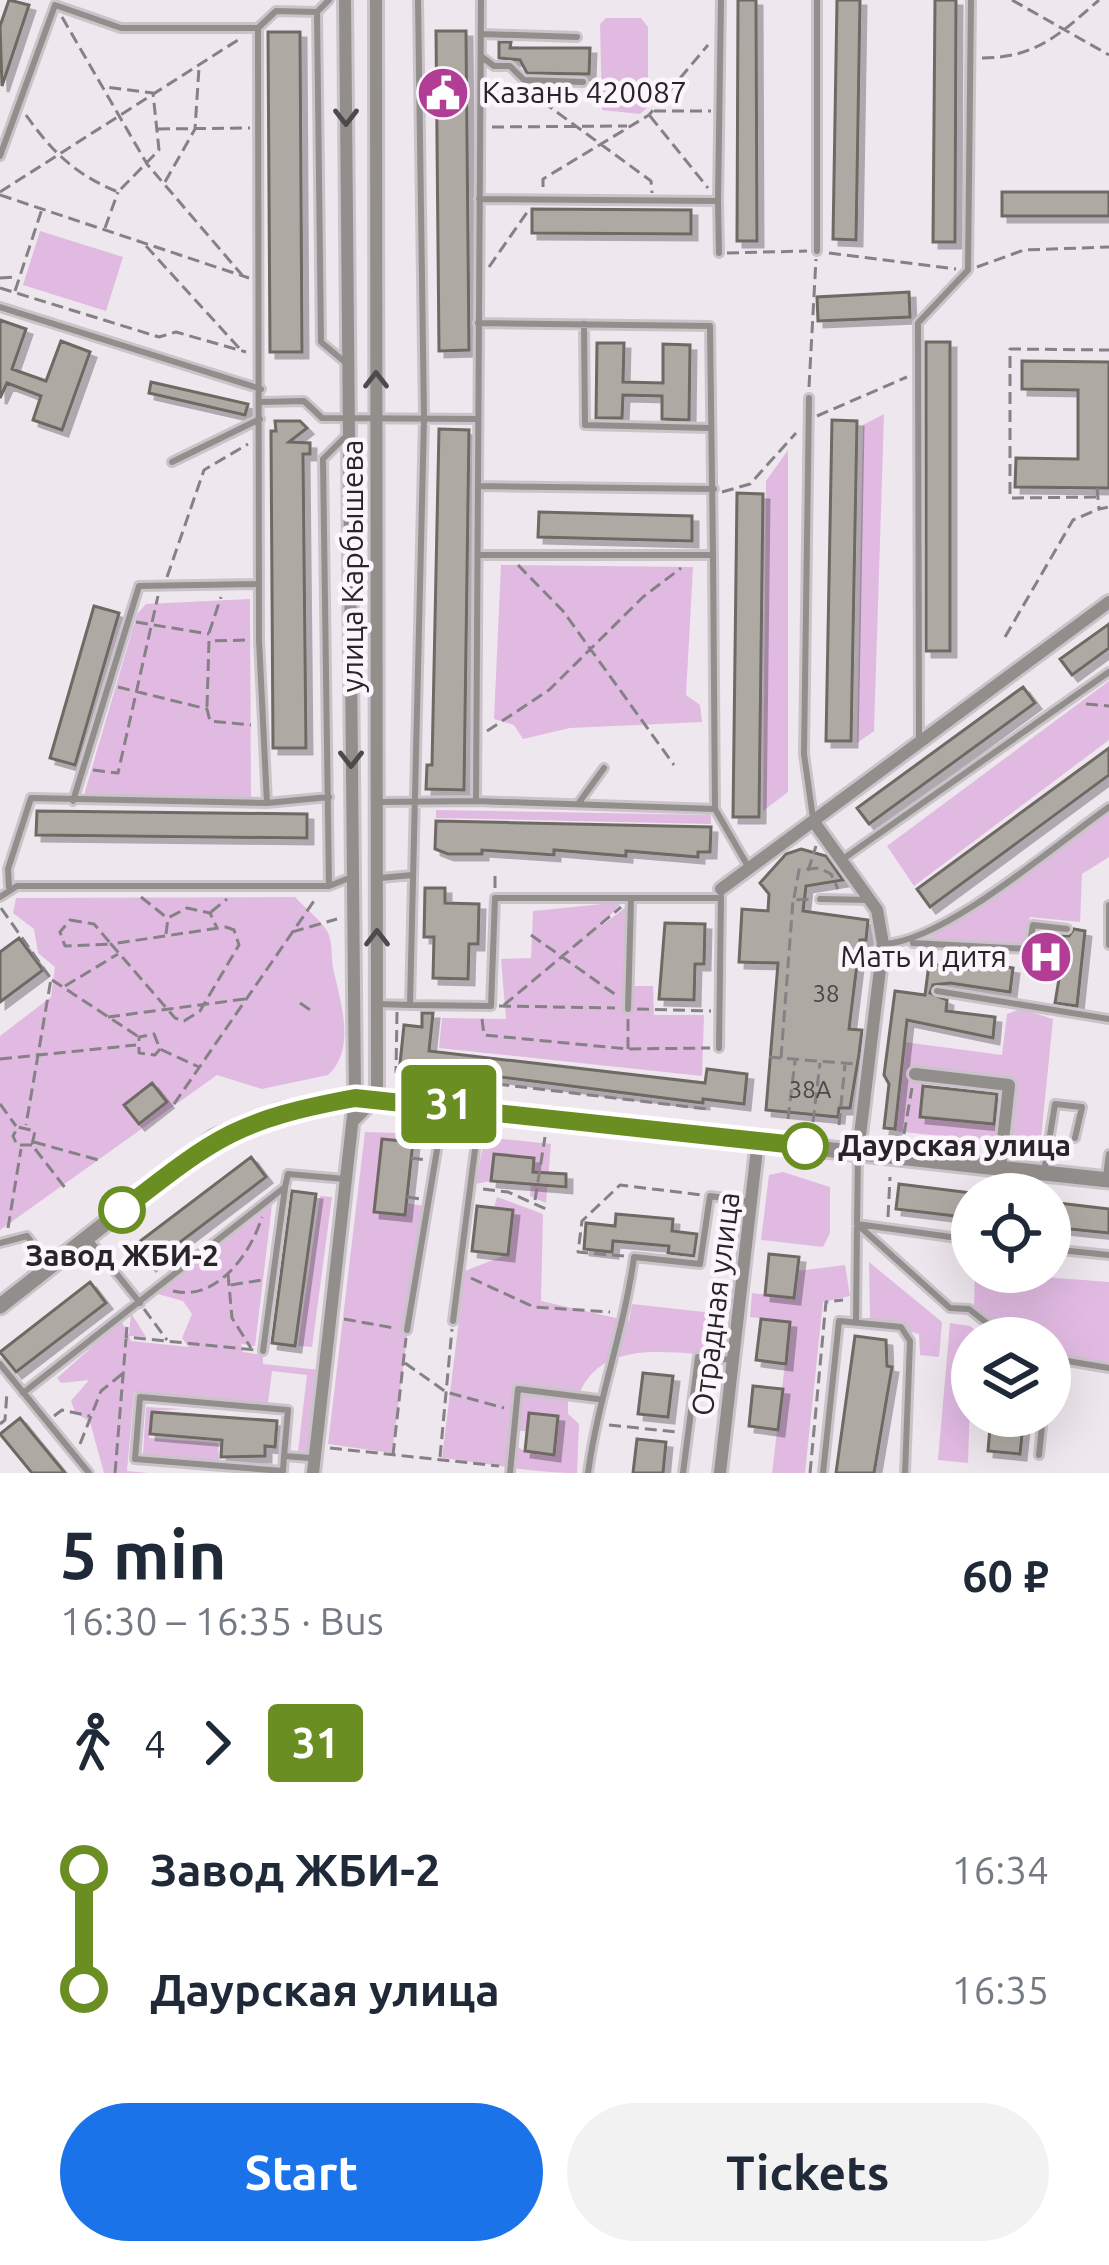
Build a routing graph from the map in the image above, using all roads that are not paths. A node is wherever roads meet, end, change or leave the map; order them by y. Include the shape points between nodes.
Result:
1 (328, 0) edge
2 (345, 0) edge
3 (376, 0) edge
4 (418, 0) edge
5 (481, 0) edge
6 (721, 0) edge
7 (817, 0) edge
8 (970, 0) edge
9 (56, 3) edge
10 (317, 12) junction
11 (258, 28) junction
12 (481, 34) junction
13 (577, 37) dead end
14 (480, 56) junction
15 (583, 82) dead end
16 (0, 156) edge
17 (479, 199) junction
18 (718, 201) junction
19 (817, 251) road end
20 (719, 253) road end
21 (0, 307) edge
22 (478, 323) junction
23 (584, 324) junction
24 (348, 364) junction
25 (260, 389) junction
26 (809, 398) road end
27 (260, 402) junction
28 (260, 419) junction
29 (376, 419) junction
30 (424, 419) junction
31 (478, 419) junction
32 (349, 426) junction
33 (710, 428) junction
34 (172, 462) dead end
35 (477, 486) junction
36 (714, 489) junction
37 (477, 555) junction
38 (713, 556) junction
39 (259, 584) junction
40 (1109, 602) edge
41 (1109, 672) edge
42 (920, 743) junction
43 (604, 768) dead end
44 (329, 796) junction
45 (74, 801) junction
46 (412, 801) junction
47 (476, 801) junction
48 (377, 802) junction
49 (267, 803) junction
50 (577, 805) junction
51 (1109, 807) edge
52 (715, 809) junction
53 (814, 822) junction
54 (843, 860) junction
55 (749, 868) junction
56 (412, 875) junction
57 (352, 878) junction
58 (377, 878) junction
59 (329, 886) junction
60 (9, 887) junction
61 (721, 893) junction
62 (0, 897) edge
63 (631, 898) junction
64 (820, 899) road end
65 (870, 899) junction
66 (1109, 905) edge
67 (1067, 928) dead end
68 (909, 943) junction
69 (883, 944) junction
70 (1109, 945) edge
71 (937, 991) dead end
72 (377, 1004) junction
73 (410, 1005) junction
74 (628, 1009) road end
75 (1109, 1019) edge
76 (719, 1048) road end
77 (915, 1074) road end
78 (377, 1097) junction
79 (355, 1098) junction
80 (445, 1104) junction
81 (480, 1108) junction
82 (353, 1121) junction
83 (1075, 1138) dead end
84 (758, 1140) junction
85 (858, 1152) junction
86 (1109, 1154) edge
87 (1000, 1168) junction
88 (1044, 1173) joint
89 (1071, 1176) edge
90 (345, 1179) junction
91 (1107, 1180) edge
92 (285, 1187) junction
93 (752, 1202) junction
94 (857, 1224) junction
95 (87, 1237) junction
96 (951, 1238) edge
97 (3, 1240) edge
98 (1071, 1251) edge
99 (1109, 1255) edge
100 (50, 1267) junction
101 (140, 1303) junction
102 (0, 1306) edge
103 (979, 1317) edge
104 (453, 1321) road end
105 (856, 1322) junction
106 (407, 1330) road end
107 (262, 1351) road end
108 (733, 1360) junction
109 (1071, 1362) edge
110 (0, 1364) edge
111 (1109, 1368) edge
112 (23, 1393) junction
113 (598, 1399) junction
114 (1041, 1437) edge
115 (1039, 1455) dead end
116 (284, 1456) junction
117 (315, 1459) edge
118 (510, 1470) edge
119 (89, 1473) edge
120 (589, 1473) edge
121 (682, 1473) edge
122 (720, 1473) edge
123 (823, 1473) edge
124 (904, 1473) edge

1 - 10 lane
2 -> 24 street, улица Карбышева
29 -> 3 street, улица Карбышева
4 - 30 lane
5 - 12 lane
6 - 18 lane
7 - 19 lane
8 - 42 lane via 968,270 918,323
9 - 11 lane via 121,28
9 - 16 lane
10 - 11 lane via 276,11
10 - 24 lane via 321,342
11 - 25 lane
12 - 13 lane
12 - 14 lane
14 - 15 lane via 511,66 524,80
14 - 17 lane
17 - 18 lane
17 - 22 lane
18 - 20 lane
21 - 25 lane
22 - 23 lane
22 - 31 lane
23 - 33 lane via 585,424
23 - 33 lane via 710,326
24 - 32 street, улица Карбышева
25 - 27 lane
26 - 53 lane via 804,754
27 - 28 lane
27 - 32 lane via 304,401 322,418
28 - 34 lane
28 - 39 lane
29 - 30 lane
29 - 32 lane
29 - 48 street, улица Карбышева
30 - 31 lane
30 - 46 lane
31 - 35 lane
32 - 44 lane via 323,459
32 -> 57 street, улица Карбышева
33 - 36 lane
35 - 36 lane
35 - 37 lane
36 - 38 lane
37 - 38 lane
37 - 47 lane
38 - 52 lane
39 - 45 lane via 139,586
39 - 49 lane
40 - 42 street
41 - 54 lane
42 - 53 street
43 - 50 lane
44 - 49 lane
44 - 59 lane
45 - 49 lane
45 - 60 lane via 31,798
46 - 47 lane
46 - 48 lane
46 - 56 lane
47 - 50 lane
48 - 58 street, улица Карбышева
50 - 52 lane
51 - 68 lane
52 - 55 lane
53 - 54 street
53 - 55 street
54 - 65 street
55 - 61 street
56 - 58 lane
56 - 73 lane
57 - 59 lane
57 - 79 street, улица Карбышева
72 -> 58 street, улица Карбышева
59 - 60 lane
60 - 62 lane
61 - 63 lane
61 - 76 lane
63 - 73 lane via 495,898 491,1006
63 - 74 lane
64 - 65 lane
65 - 69 street
66 - 70 lane
67 - 68 lane via 1034,926 1029,950
68 - 69 lane
69 - 85 street
71 - 75 lane
72 - 73 lane
72 - 78 street, улица Карбышева
77 - 87 street via 1009,1085
78 - 79 street
78 - 80 street
78 - 82 street
79 - 82 street, улица Карбышева
79 - 95 street via 281,1111 214,1138
80 - 81 street
80 - 106 lane
81 - 84 street
81 - 104 lane
82 - 90 street, улица Карбышева
83 - 88 lane via 1082,1107 1055,1104
84 - 85 street
84 - 93 street, Отрадная улица
85 - 87 street
85 - 94 lane
86 - 91 lane
87 - 88 street
89 - 91 street
90 - 92 lane via 288,1174
90 - 117 street, улица Карбышева
92 - 101 lane
92 - 107 lane
93 - 108 street, Отрадная улица
93 - 113 lane via 710,1196 700,1264 634,1257
94 - 96 lane
94 - 103 lane via 950,1308
94 - 105 lane
95 - 100 street
95 - 101 lane
97 - 100 lane via 27,1236
98 - 99 lane
100 - 102 street
101 - 112 lane
105 - 123 lane via 839,1321
105 - 124 lane via 901,1327 910,1341
108 - 121 lane via 698,1357
108 - 122 street, Отрадная улица
109 - 111 lane
110 - 112 lane
112 - 119 lane
113 - 118 lane via 518,1389
113 - 120 lane
114 - 115 lane
116 - 116 lane via 283,1472 135,1459 140,1397 288,1410
116 - 117 lane

